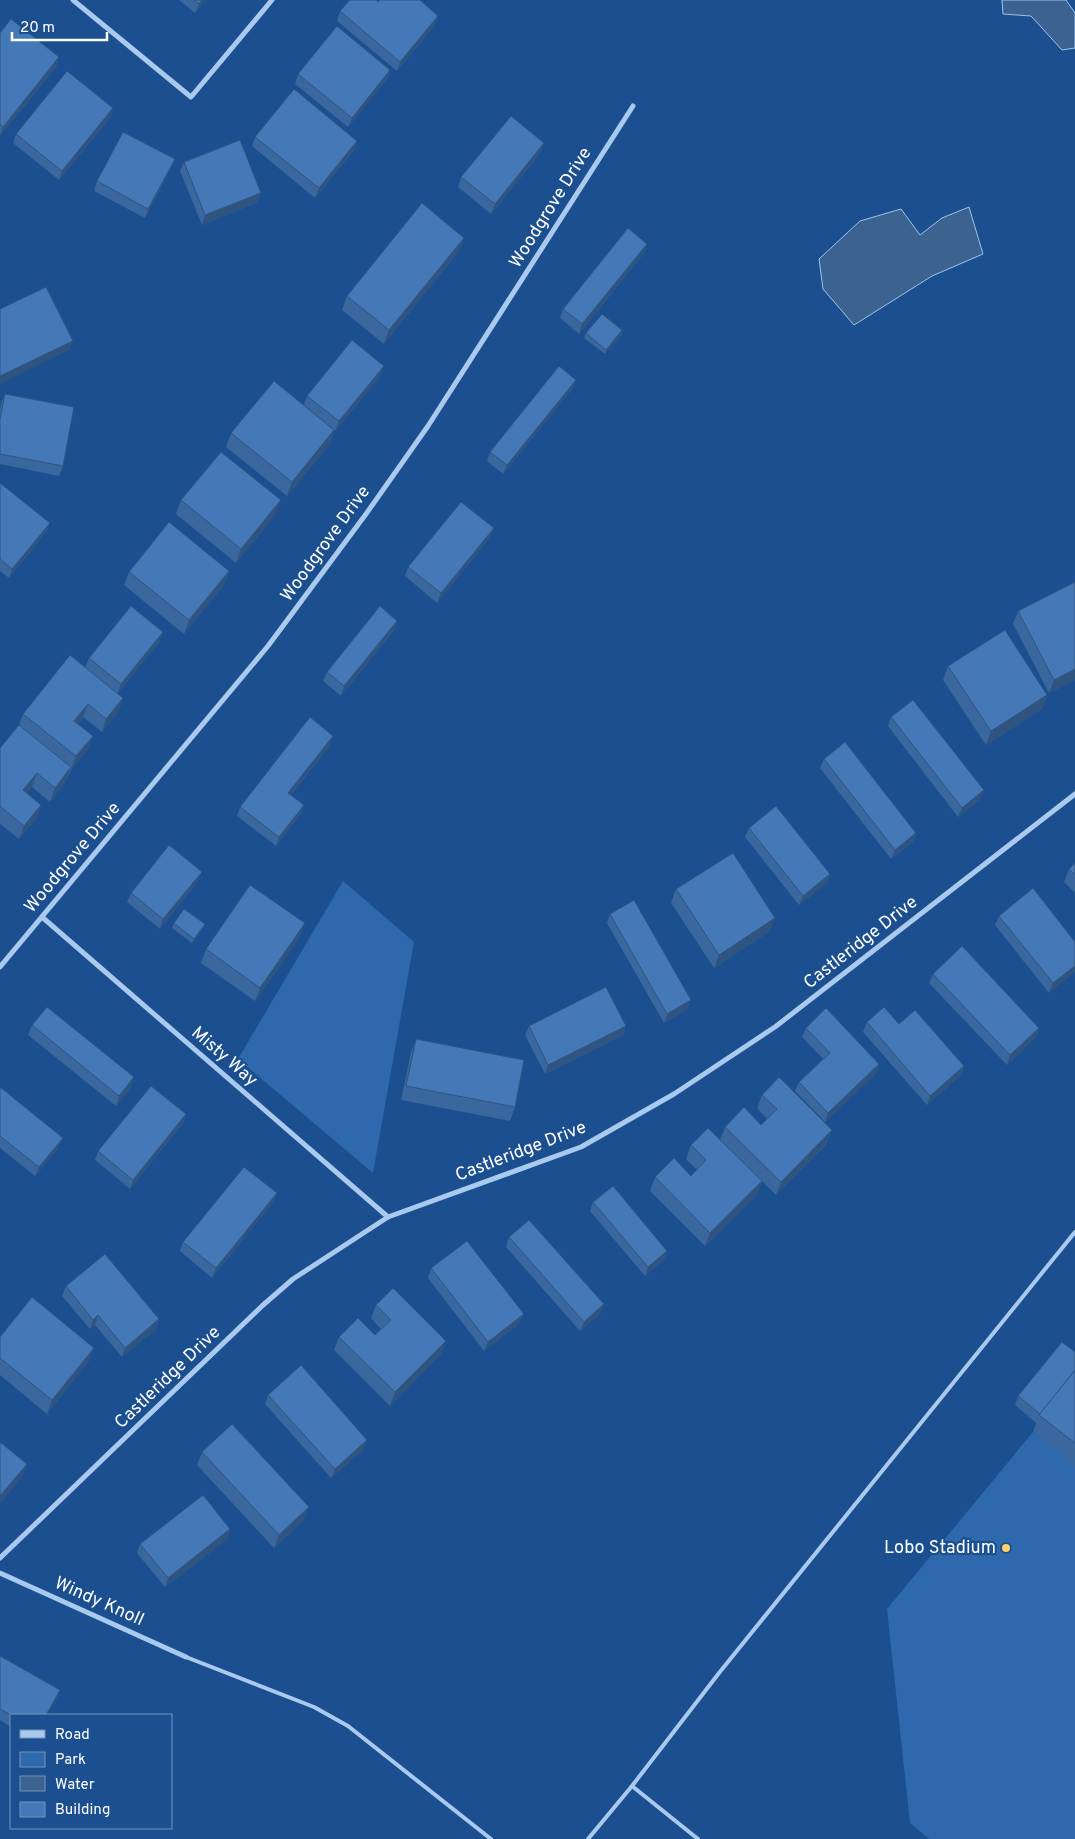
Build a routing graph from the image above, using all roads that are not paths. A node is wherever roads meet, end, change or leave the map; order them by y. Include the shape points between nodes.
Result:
1 (73, 0) edge
2 (272, 0) edge
3 (633, 106) dead end
4 (1075, 794) edge
5 (42, 917) junction
6 (0, 967) edge
7 (388, 1217) junction
8 (1075, 1232) edge
9 (0, 1558) edge
10 (0, 1572) edge
11 (186, 1657) joint
12 (632, 1786) junction
13 (491, 1839) edge
14 (588, 1839) edge
15 (698, 1839) edge

1 - 2 street via 191,97
3 - 5 street, Woodgrove Drive via 428,426 366,514 268,646
4 - 7 street, Castleridge Drive via 775,1027 674,1094 581,1147
5 - 6 street, Woodgrove Drive
5 - 7 street, Misty Way
7 - 9 street, Castleridge Drive via 294,1279 262,1306
8 - 12 lane
10 - 11 street, Windy Knoll
11 - 13 lane via 332,1716
12 - 14 lane
12 - 15 lane

